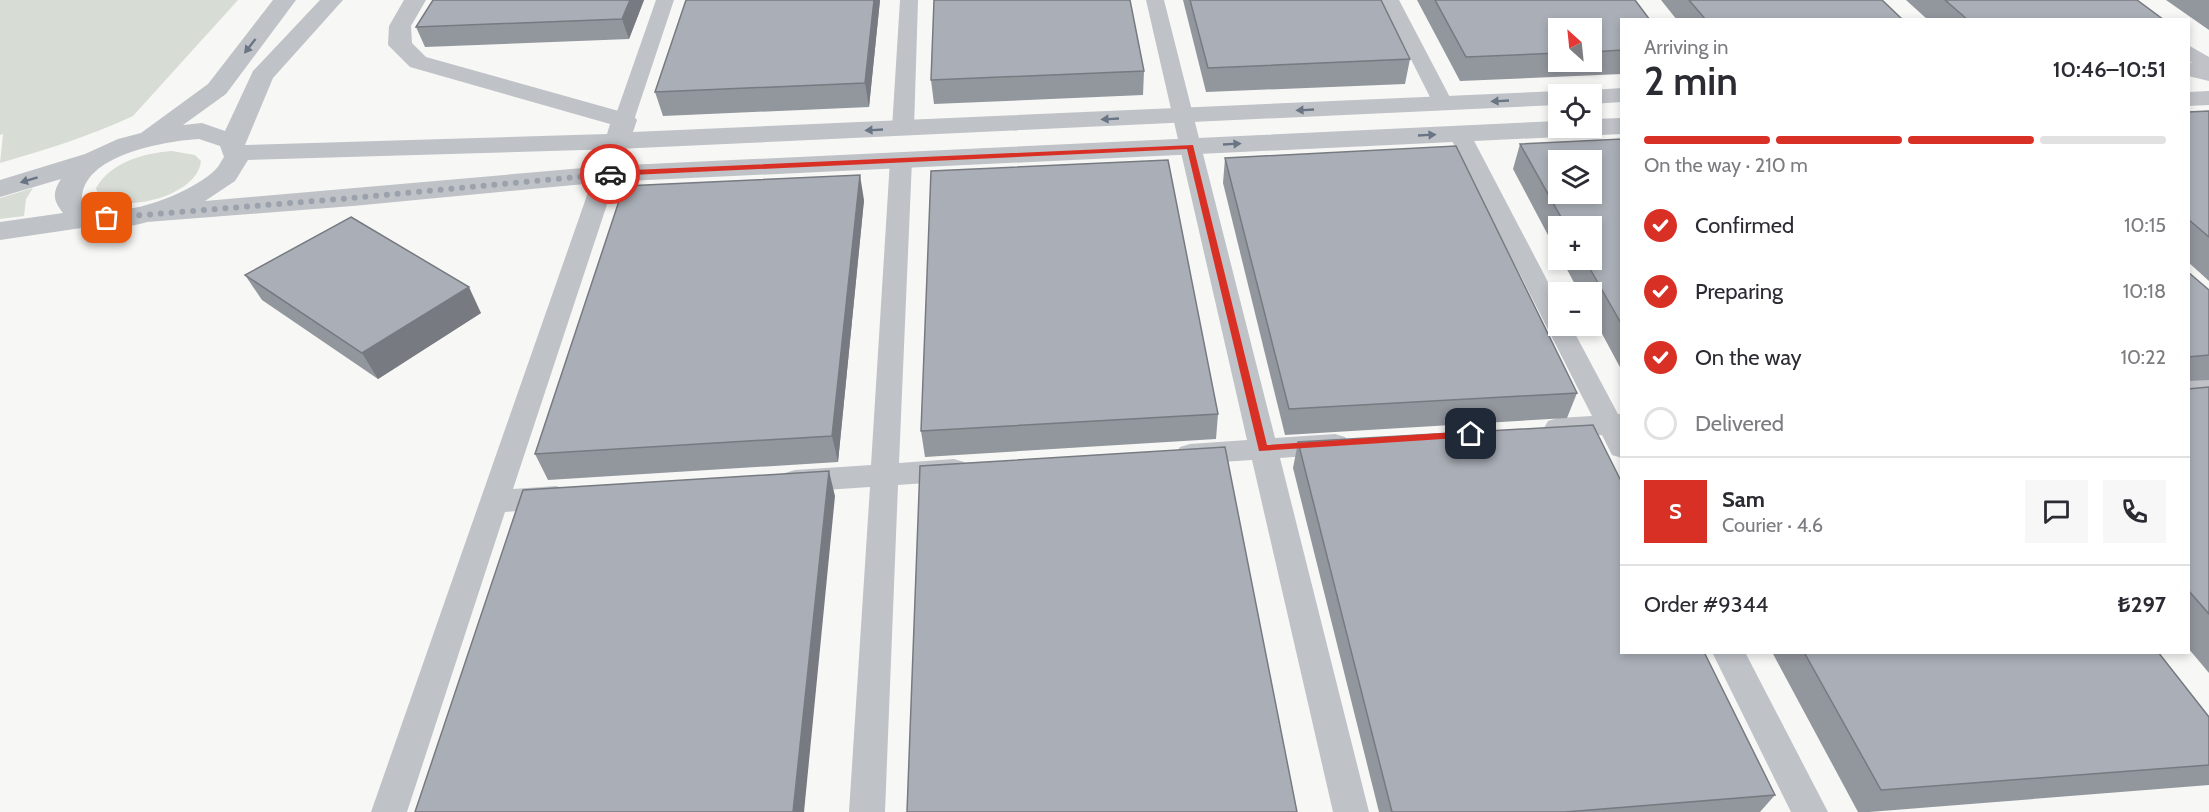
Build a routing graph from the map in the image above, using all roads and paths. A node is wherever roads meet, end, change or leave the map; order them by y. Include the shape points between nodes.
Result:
1 (285, 0) edge
2 (332, 0) edge
3 (415, 0) edge
4 (665, 0) edge
5 (909, 0) edge
6 (1155, 0) edge
7 (1390, 0) edge
8 (2190, 52) edge
9 (2209, 66) edge
10 (2190, 69) edge
11 (2209, 74) edge
12 (1620, 95) edge
13 (1602, 96) edge
14 (2209, 98) edge
15 (1548, 99) edge
16 (2190, 99) edge
17 (1443, 104) junction
18 (1183, 116) junction
19 (1620, 126) edge
20 (1602, 127) edge
21 (903, 128) junction
22 (1548, 129) edge
23 (620, 131) junction
24 (1459, 133) junction
25 (150, 136) junction
26 (1190, 146) junction
27 (236, 148) junction
28 (98, 158) junction
29 (902, 160) junction
30 (606, 174) junction
31 (0, 189) edge
32 (147, 214) junction
33 (95, 217) junction
34 (0, 231) edge
35 (2209, 384) edge
36 (2190, 385) edge
37 (1538, 430) edge
38 (1617, 432) edge
39 (1359, 442) edge
40 (1263, 449) junction
41 (1169, 455) edge
42 (980, 468) edge
43 (886, 475) junction
44 (767, 483) edge
45 (578, 496) edge
46 (495, 502) junction
47 (1729, 654) edge
48 (389, 812) edge
49 (867, 812) edge
50 (1352, 812) edge
51 (1810, 812) edge

1 -> 25 street via 217,89
2 - 27 street via 262,76
3 - 23 street via 400,26 400,45 418,62
4 - 23 lane
5 - 21 lane
6 - 18 lane
7 - 17 lane
8 - 9 lane
10 - 11 street
12 - 13 street
14 - 16 street
15 -> 17 street
17 -> 18 street
18 -> 21 street
18 - 26 lane
19 - 20 street
21 -> 23 street
22 - 24 street
23 - 27 street via 483,147
23 - 30 lane
26 -> 24 street
24 - 38 lane
25 - 27 street via 202,131 221,134
25 - 28 street
26 - 29 street
26 - 40 lane
27 - 32 street via 234,166 221,180 176,206
28 -> 31 street
28 - 33 street via 79,172 69,187 68,201 77,211
29 - 30 street
29 - 43 lane
30 - 32 street
30 - 46 lane
32 - 33 street
33 - 34 street
35 - 36 lane
37 - 38 lane
39 - 40 lane
40 - 41 lane
40 - 50 lane
42 - 43 lane
43 - 44 lane
43 - 49 lane
45 - 46 lane
46 - 48 lane
47 - 51 lane

